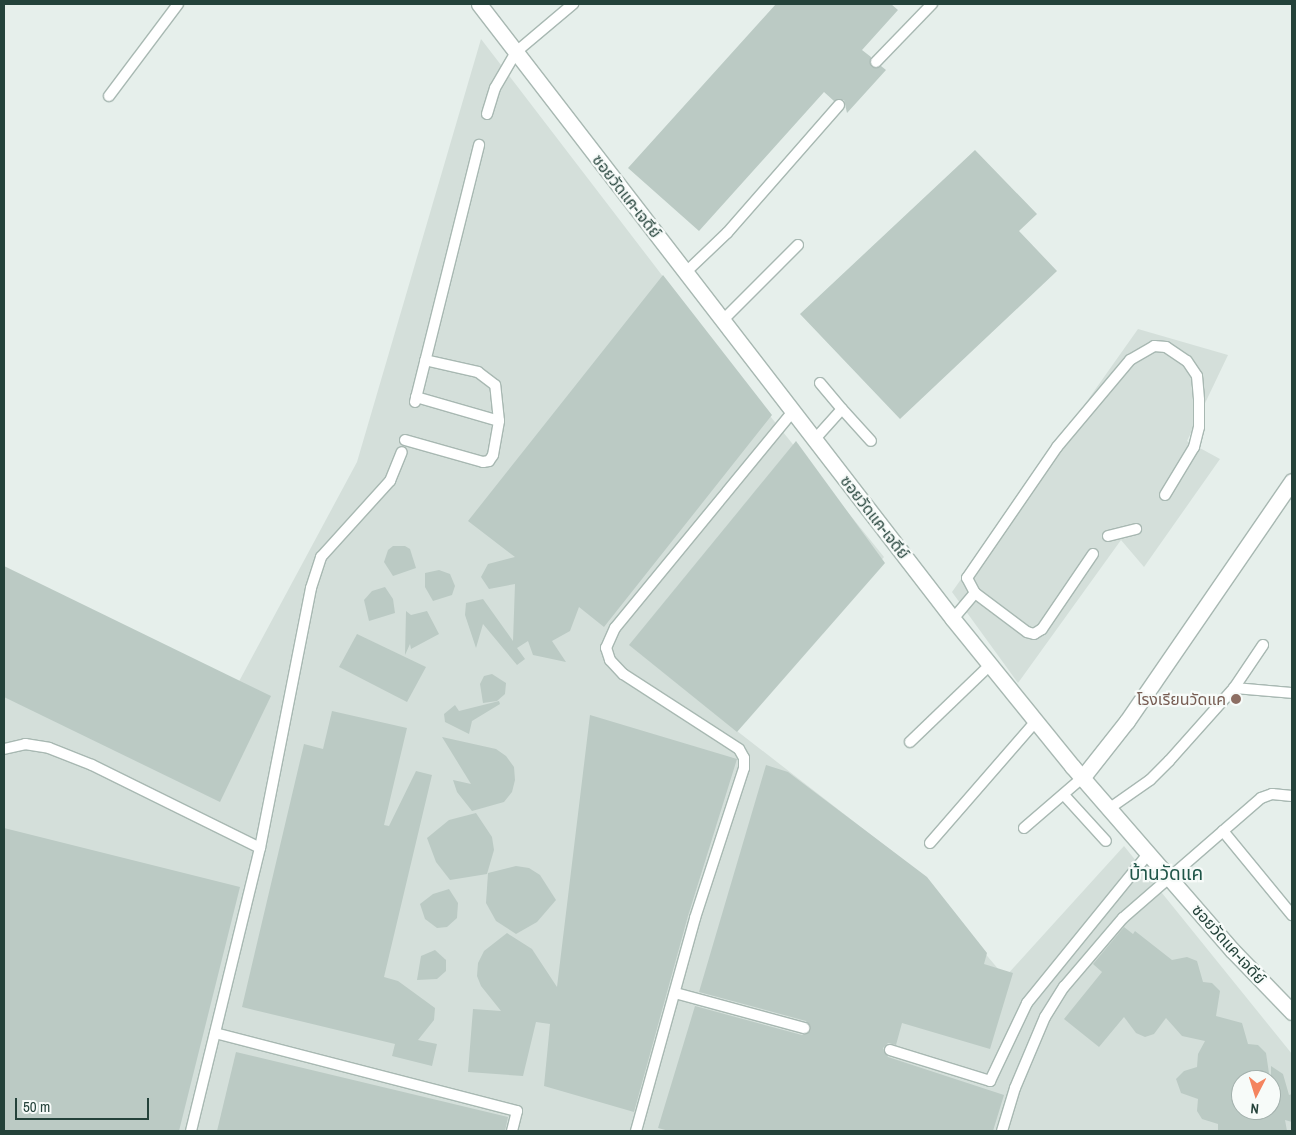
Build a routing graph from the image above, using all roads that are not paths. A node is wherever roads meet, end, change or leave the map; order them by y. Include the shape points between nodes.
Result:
1 (178, 4) edge
2 (479, 4) edge
3 (573, 4) edge
4 (932, 4) edge
5 (516, 52) junction
6 (876, 62) dead end
7 (109, 96) dead end
8 (839, 105) dead end
9 (487, 114) dead end
10 (479, 145) dead end
11 (798, 245) dead end
12 (686, 272) junction
13 (723, 320) junction
14 (425, 360) junction
15 (820, 383) dead end
16 (842, 409) junction
17 (793, 410) junction
18 (499, 421) junction
19 (405, 440) dead end
20 (815, 440) junction
21 (871, 440) dead end
22 (402, 452) dead end
23 (1292, 481) edge
24 (1165, 495) dead end
25 (1136, 529) dead end
26 (1108, 536) dead end
27 (1093, 554) dead end
28 (975, 593) junction
29 (953, 619) junction
30 (1263, 645) dead end
31 (991, 664) junction
32 (1234, 688) junction
33 (1292, 693) edge
34 (1036, 721) junction
35 (910, 742) dead end
36 (4, 749) edge
37 (1082, 778) junction
38 (1064, 795) junction
39 (1292, 796) edge
40 (1110, 808) junction
41 (1024, 828) dead end
42 (1223, 831) junction
43 (1106, 841) dead end
44 (930, 843) dead end
45 (260, 848) junction
46 (1148, 854) junction
47 (1170, 878) junction
48 (1292, 915) edge
49 (675, 992) junction
50 (1292, 1012) edge
51 (804, 1028) dead end
52 (215, 1033) junction
53 (890, 1050) dead end
54 (191, 1131) edge
55 (512, 1131) edge
56 (636, 1131) edge
57 (1002, 1131) edge

1 - 7 lane
2 - 5 street, ซอยวัดแค-เจดีย์
3 - 5 lane
4 - 6 lane
5 - 9 lane via 495,88
5 - 12 street, ซอยวัดแค-เจดีย์
8 - 12 lane via 727,233
10 - 14 lane
11 - 13 lane
12 - 13 street, ซอยวัดแค-เจดีย์
13 - 17 street, ซอยวัดแค-เจดีย์
14 - 18 lane via 488,377 495,385
14 - 18 lane via 416,400
15 - 16 lane
16 - 20 lane
16 - 21 lane
17 - 20 street, ซอยวัดแค-เจดีย์
17 - 49 lane via 615,628 606,648 610,660 623,674 740,749 744,758 744,768
18 - 19 lane via 489,461
20 - 29 street, ซอยวัดแค-เจดีย์
22 - 45 lane via 390,481 321,557 311,588
23 - 37 street via 1127,721
24 - 28 lane via 1194,447 1199,426 1199,400 1197,376 1187,362 1166,347 1154,346 1130,360 1058,447 969,572 969,585
25 - 26 lane
27 - 28 lane via 1042,629 1034,634
28 - 29 lane
29 - 31 street, ซอยวัดแค-เจดีย์
30 - 32 lane
31 - 34 street, ซอยวัดแค-เจดีย์
31 - 35 lane
32 - 33 lane
32 - 40 lane via 1150,780
34 - 37 street, ซอยวัดแค-เจดีย์
34 - 44 lane
36 - 45 lane via 26,744 49,748 83,761
37 - 38 lane
37 - 40 street, ซอยวัดแค-เจดีย์
38 - 41 lane
38 - 43 lane
39 - 42 lane via 1272,794 1261,798
40 - 46 street, ซอยวัดแค-เจดีย์
42 - 47 lane
42 - 48 lane
45 - 52 lane
46 - 47 street, ซอยวัดแค-เจดีย์
46 - 53 lane via 1027,1003 990,1081
47 - 50 street, ซอยวัดแค-เจดีย์
47 - 57 lane via 1123,918 1064,987 1045,1017 1015,1088
49 - 51 lane
49 - 56 lane
52 - 54 lane
52 - 55 lane via 517,1111

